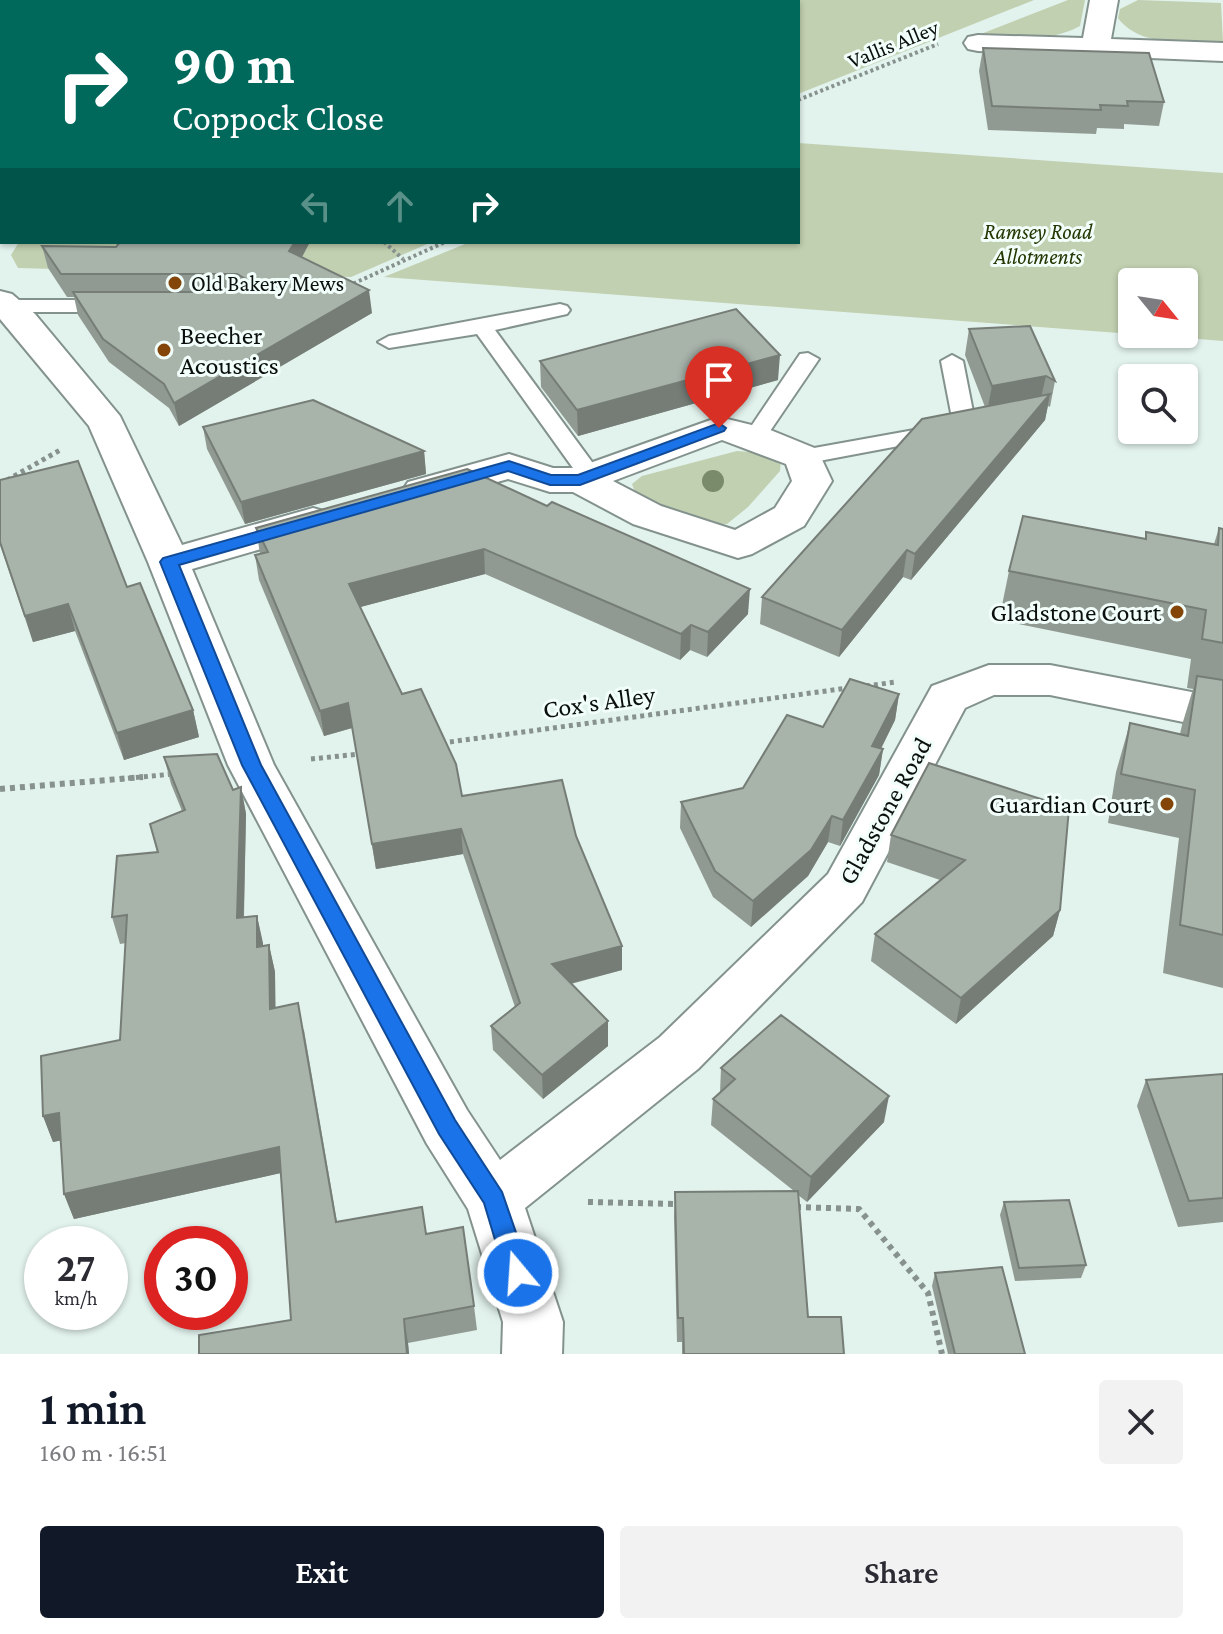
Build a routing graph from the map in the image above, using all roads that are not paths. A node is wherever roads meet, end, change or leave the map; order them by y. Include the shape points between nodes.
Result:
1 (1104, 0) edge
2 (978, 43) dead end
3 (1096, 47) junction
4 (1223, 52) edge
5 (3, 304) edge
6 (131, 306) edge
7 (560, 310) dead end
8 (482, 327) junction
9 (389, 342) dead end
10 (808, 359) dead end
11 (952, 361) dead end
12 (755, 437) junction
13 (803, 457) junction
14 (586, 478) junction
15 (391, 499) edge
16 (346, 512) edge
17 (169, 562) junction
18 (1223, 714) edge
19 (494, 1199) junction
20 (532, 1354) edge

1 - 3 street
2 - 3 street
3 - 4 street
5 - 6 lane
5 - 17 street via 107,424
7 - 8 lane
8 - 9 lane
8 - 14 lane
10 - 12 lane
11 - 13 lane via 973,425
12 - 13 street
12 - 14 street via 719,428
13 - 14 street via 812,481 790,517 738,545 647,515
14 - 15 street via 550,480 509,466
16 - 17 street
17 - 19 street via 251,765 447,1127
18 - 19 street, Gladstone Road via 1050,680 989,680 948,697 845,888 679,1053
19 - 20 street via 533,1322

